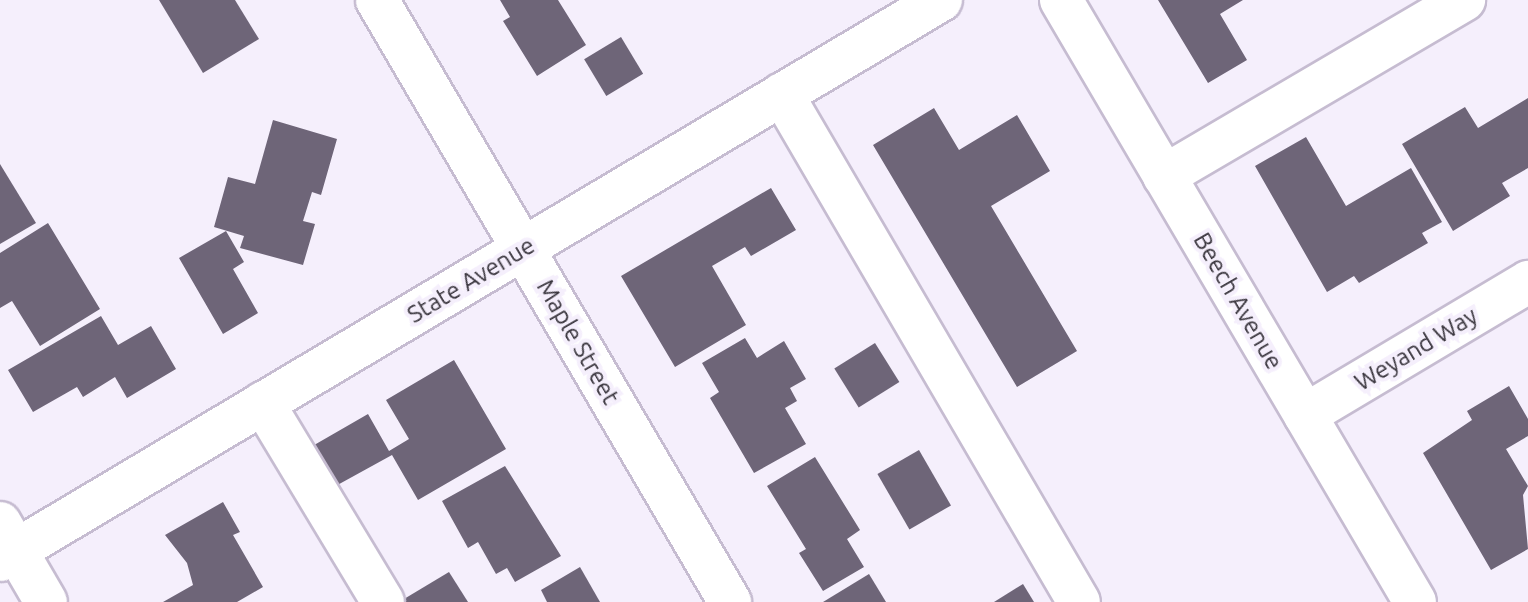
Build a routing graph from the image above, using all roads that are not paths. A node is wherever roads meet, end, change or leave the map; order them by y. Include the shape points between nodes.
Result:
1 (377, 0) edge
2 (941, 0) edge
3 (1061, 0) edge
4 (1464, 0) edge
5 (782, 94) junction
6 (1164, 176) junction
7 (523, 249) junction
8 (1528, 282) edge
9 (263, 403) junction
10 (1305, 415) junction
11 (5, 544) edge
12 (46, 602) edge
13 (383, 602) edge
14 (730, 602) edge
15 (1079, 602) edge
16 (1415, 602) edge

1 - 7 street, Maple Street
2 - 5 street, State Avenue
3 - 6 street, Beech Avenue
4 - 6 street
5 - 7 street, State Avenue
5 - 15 street
6 - 10 street, Beech Avenue
7 - 9 street, State Avenue
7 - 14 street, Maple Street
8 - 10 street, Weyand Way
9 - 11 street, State Avenue
9 - 13 street
10 - 16 street, Beech Avenue
11 - 12 street

